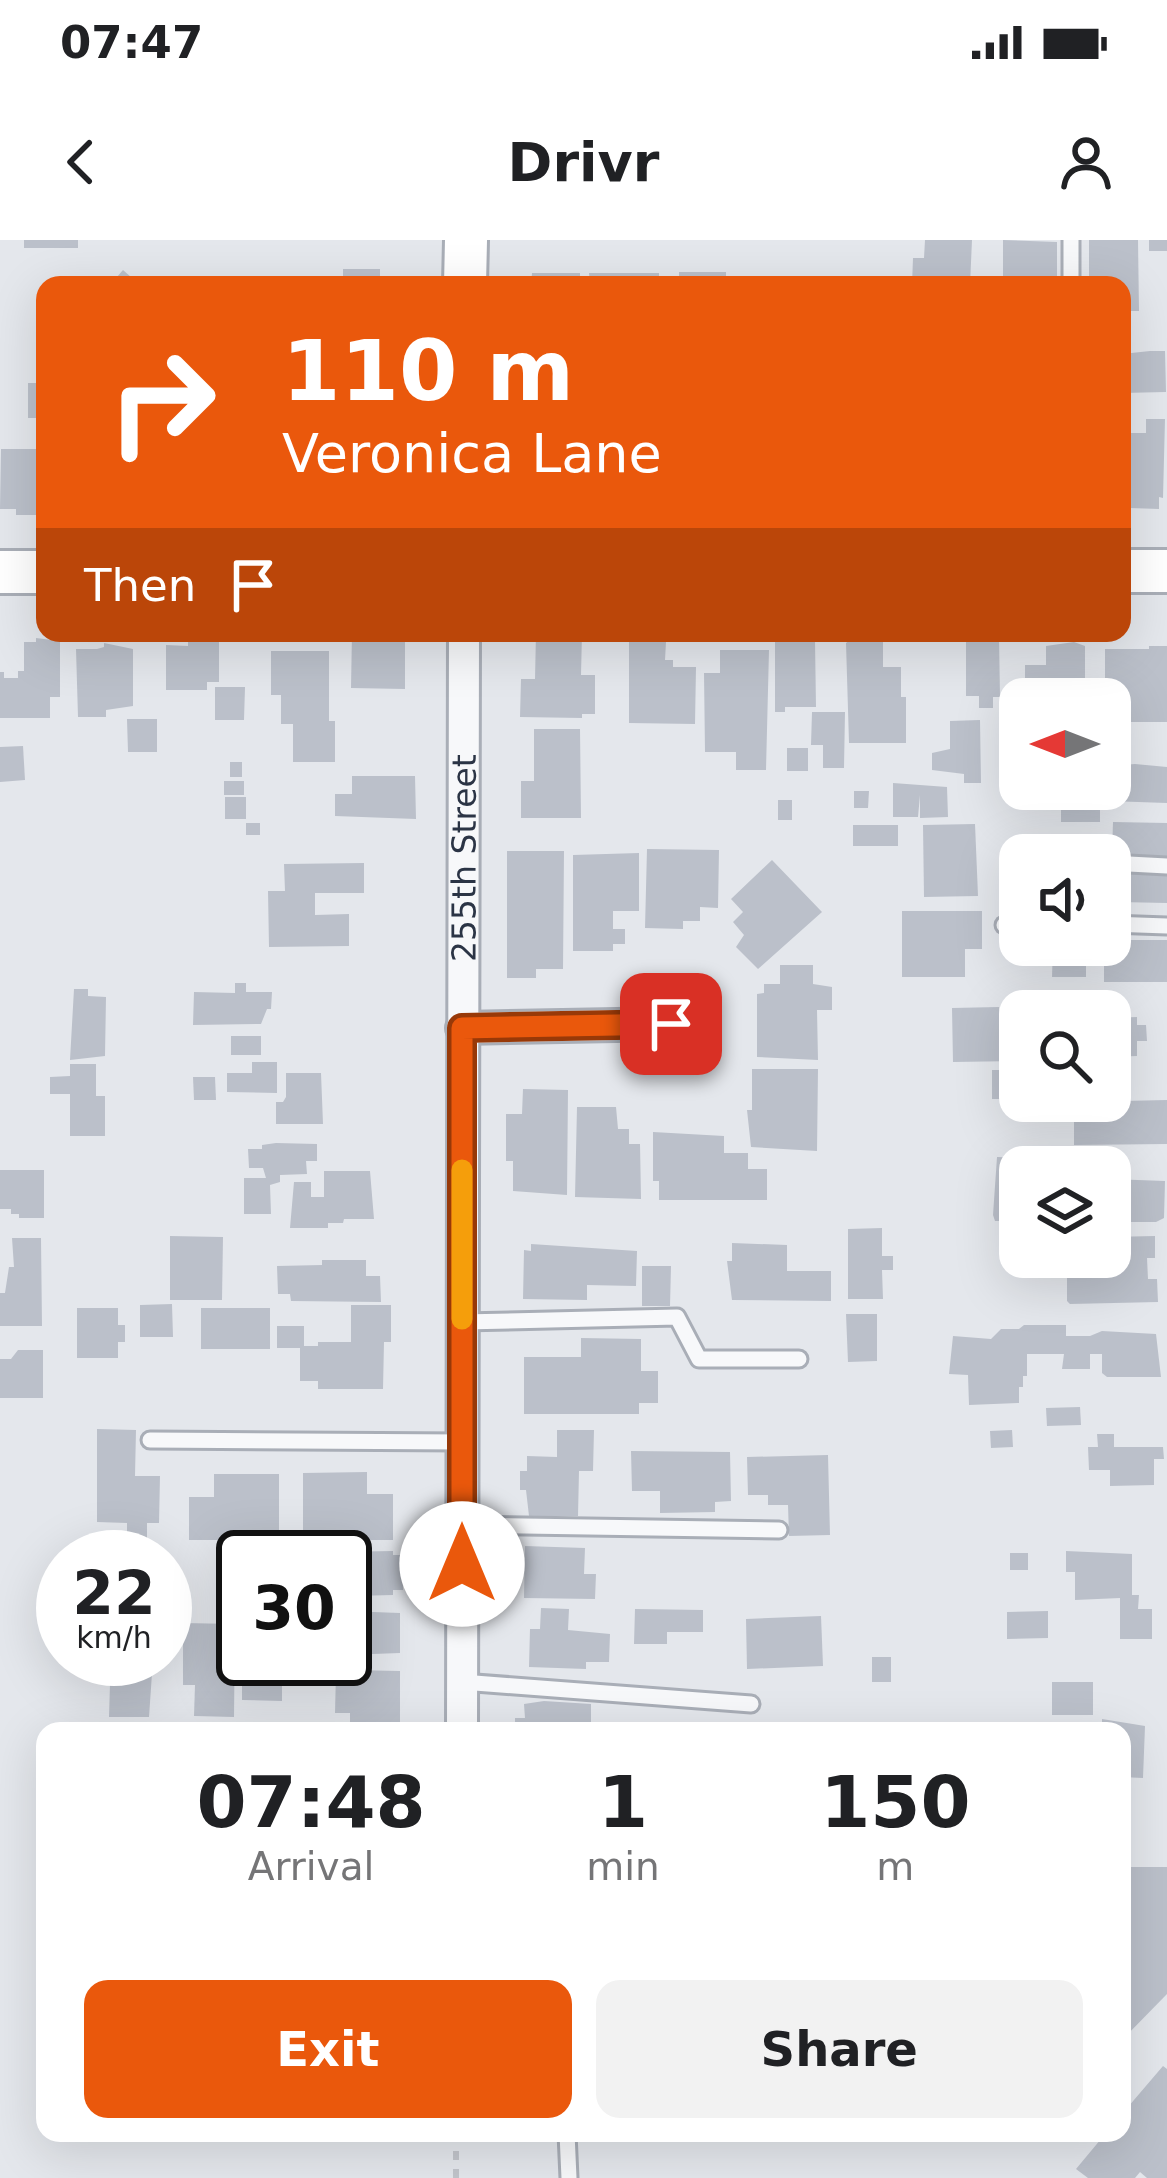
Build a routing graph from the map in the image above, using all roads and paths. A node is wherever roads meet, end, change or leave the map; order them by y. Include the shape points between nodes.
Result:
1 (466, 240) edge
2 (1071, 240) edge
3 (466, 276) edge
4 (1071, 276) edge
5 (1131, 571) edge
6 (1167, 571) edge
7 (0, 572) edge
8 (36, 572) edge
9 (464, 642) edge
10 (1131, 864) edge
11 (1167, 866) edge
12 (1131, 925) edge
13 (1167, 926) edge
14 (671, 1024) dead end
15 (462, 1028) junction
16 (462, 1322) junction
17 (799, 1359) dead end
18 (151, 1440) dead end
19 (462, 1442) junction
20 (462, 1525) junction
21 (779, 1530) dead end
22 (462, 1682) junction
23 (752, 1704) dead end
24 (462, 1722) edge
25 (456, 2142) edge
26 (567, 2142) edge
27 (456, 2178) edge
28 (569, 2178) edge

1 - 3 street
2 - 4 lane
5 - 6 street
7 - 8 street
9 - 15 street, 255th Street
10 - 11 lane
12 - 13 lane
14 - 15 street
15 - 16 street, 255th Street
16 - 17 lane via 677,1317 699,1359
16 - 19 street, 255th Street
18 - 19 lane
19 - 20 street, 255th Street
20 - 21 lane
20 - 22 street, 255th Street
22 - 23 lane
22 - 24 street, 255th Street
25 - 27 path
26 - 28 lane

